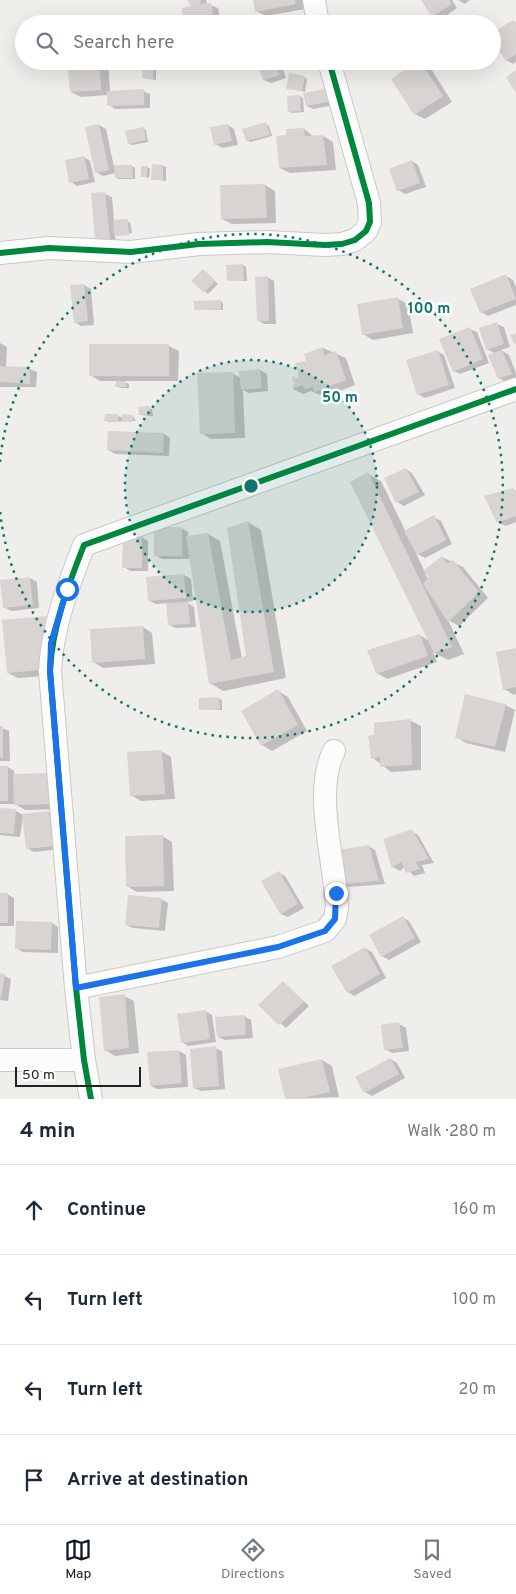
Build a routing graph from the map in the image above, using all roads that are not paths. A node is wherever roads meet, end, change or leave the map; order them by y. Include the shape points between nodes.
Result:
1 (314, 0) edge
2 (316, 15) edge
3 (332, 70) edge
4 (0, 253) edge
5 (516, 389) edge
6 (334, 751) dead end
7 (76, 988) junction
8 (0, 1060) edge
9 (84, 1060) junction
10 (92, 1099) edge

1 - 2 street
3 - 4 street via 369,203 368,227 363,236 324,245 267,242 199,244 131,252 49,248
5 - 7 street via 84,545 51,643 50,671
6 - 7 street via 328,766 326,797 336,893 336,915 332,925 325,931 278,947
7 - 9 street
8 - 9 street
9 - 10 street

